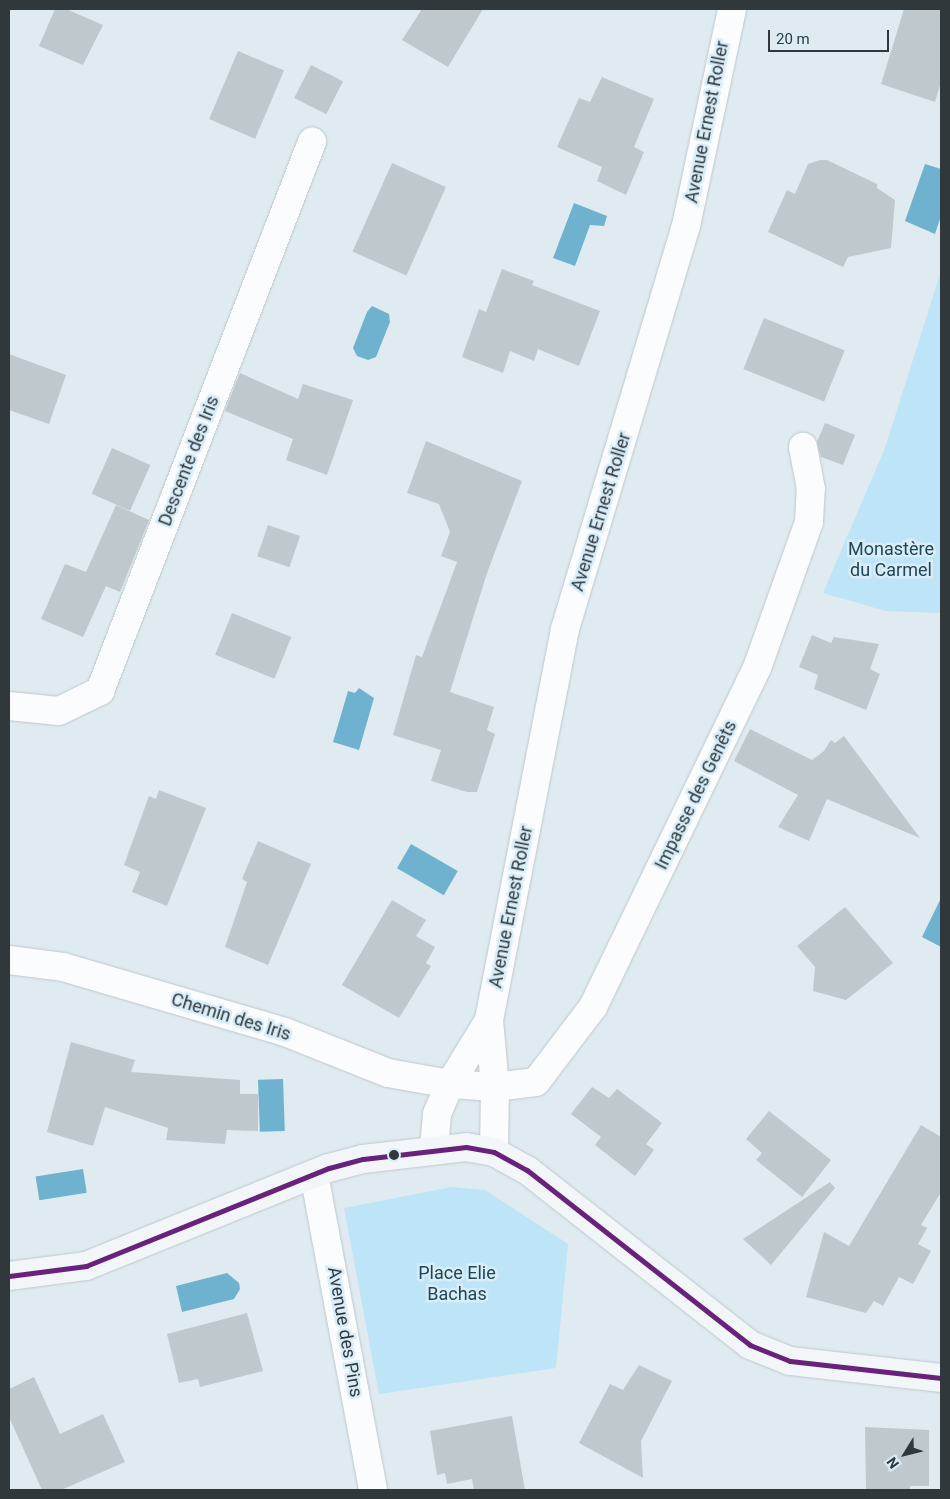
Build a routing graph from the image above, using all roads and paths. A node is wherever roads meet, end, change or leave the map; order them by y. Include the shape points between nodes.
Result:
1 (732, 9) edge
2 (312, 142) dead end
3 (803, 448) dead end
4 (9, 706) edge
5 (9, 960) edge
6 (489, 1020) junction
7 (450, 1084) junction
8 (495, 1087) junction
9 (434, 1149) junction
10 (494, 1152) junction
11 (314, 1174) junction
12 (9, 1276) edge
13 (941, 1378) edge
14 (373, 1490) edge

1 - 6 street, Avenue Ernest Roller via 686,226 566,629
2 - 4 street, Descente des Iris via 100,691 59,711
3 - 8 street, Impasse des Genêts via 811,489 810,522 758,668 593,1007 536,1082
5 - 7 street, Chemin des Iris via 63,967 285,1032 388,1073
6 - 7 street, Avenue Ernest Roller
6 - 8 street, Avenue Ernest Roller
7 - 8 street
7 - 9 street, Avenue Ernest Roller via 437,1114
8 - 10 street, Avenue Ernest Roller
9 - 10 street via 466,1147
9 - 11 street via 363,1159
10 - 13 street via 527,1170 750,1345 790,1361
11 - 12 street via 86,1266
11 - 14 street, Avenue des Pins

